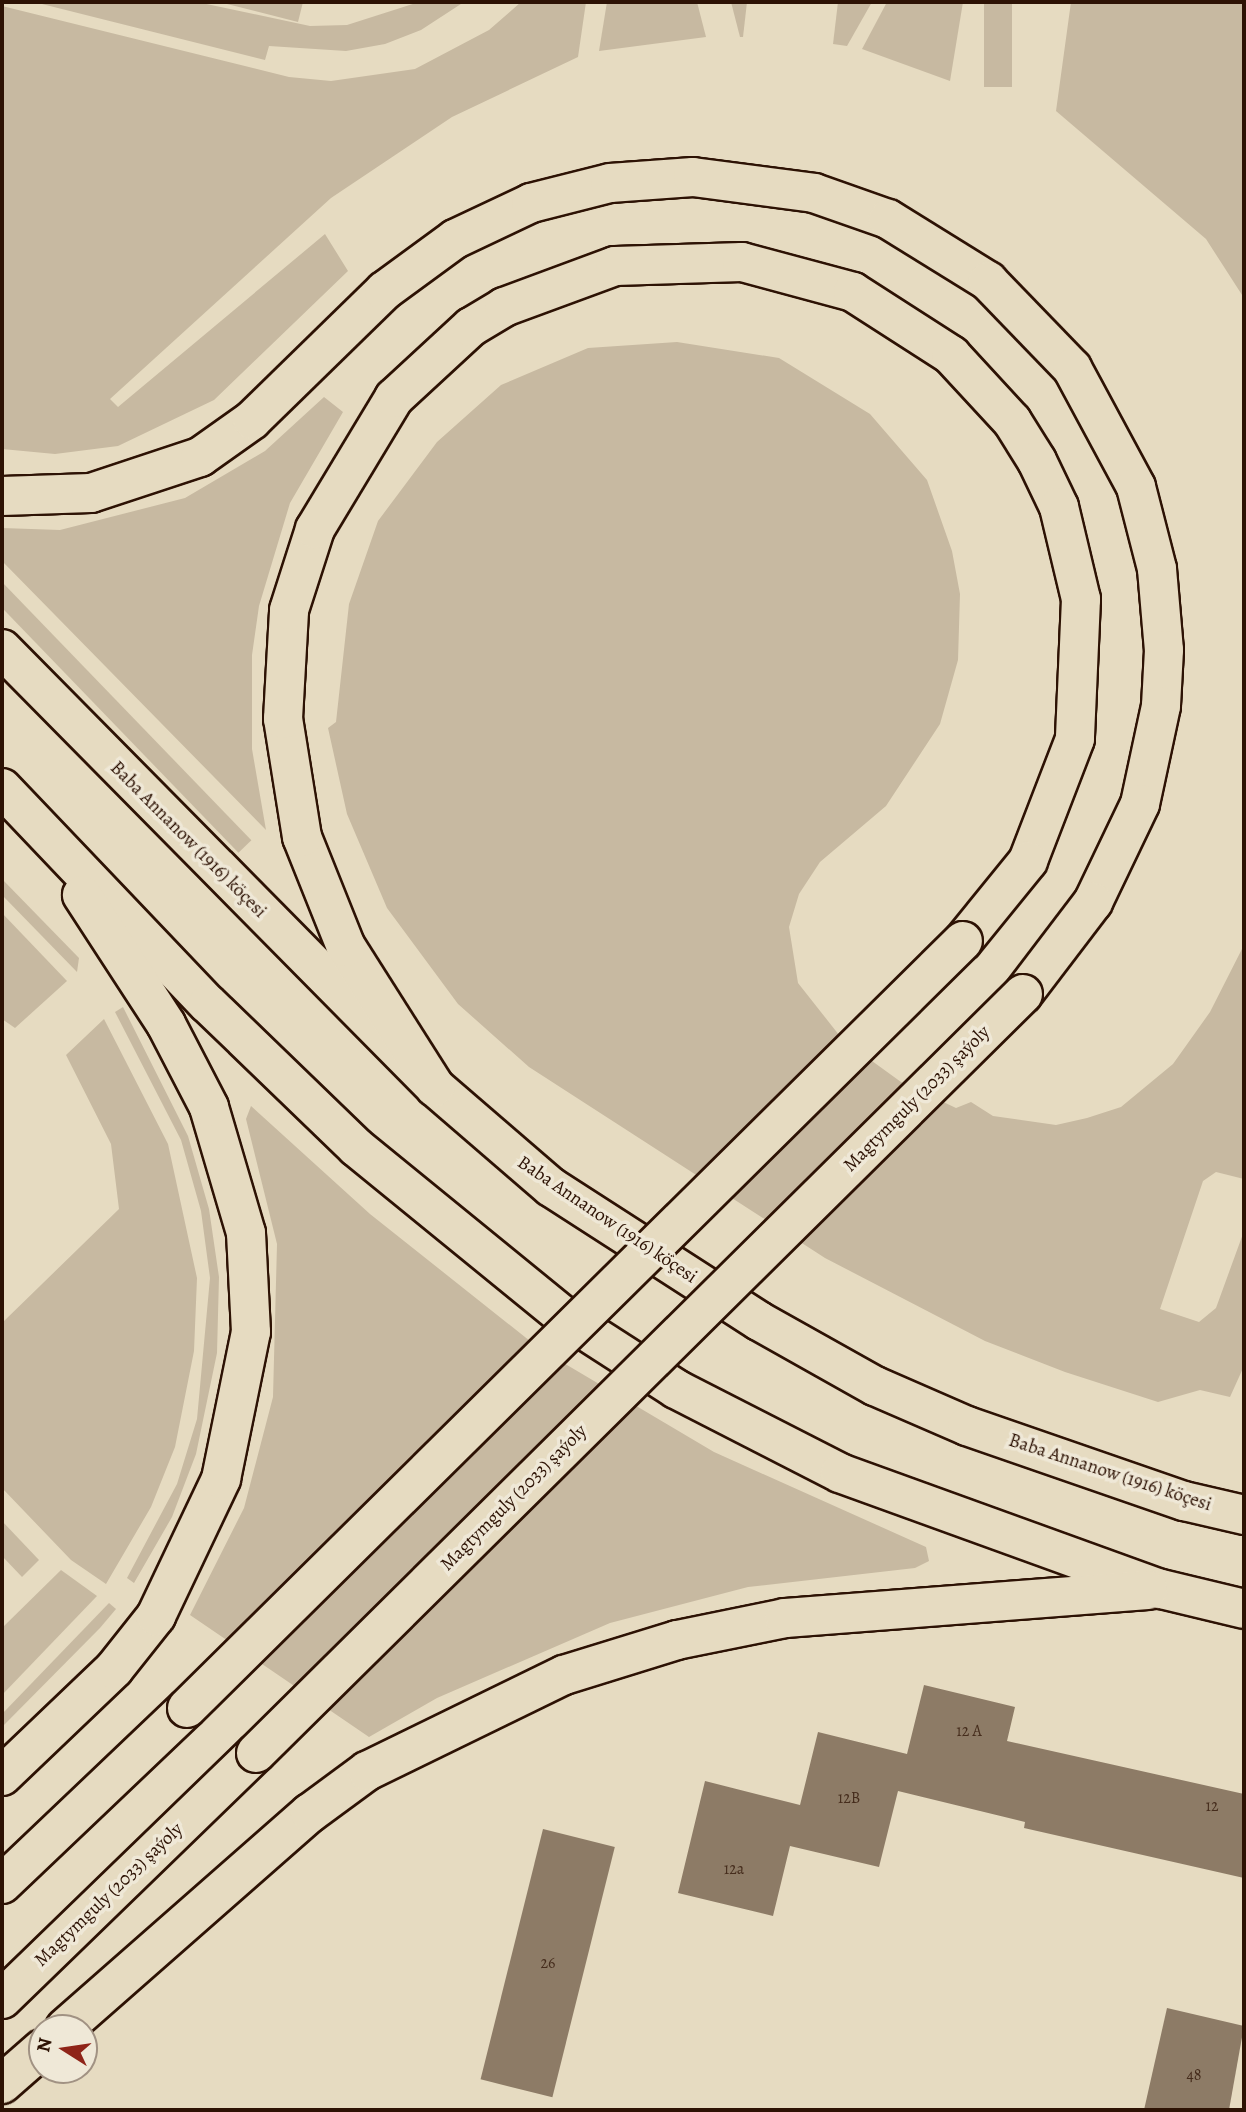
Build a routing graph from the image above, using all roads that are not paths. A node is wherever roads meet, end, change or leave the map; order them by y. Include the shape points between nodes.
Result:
1 (2, 496) edge
2 (2, 649) edge
3 (2, 788) edge
4 (41, 828) junction
5 (435, 1087) junction
6 (1244, 1515) edge
7 (1161, 1589) junction
8 (1244, 1609) edge
9 (2, 1776) edge
10 (2, 1884) edge
11 (2, 1999) edge
12 (81, 2014) edge
13 (28, 2061) edge
14 (2, 2084) edge

1 - 11 main road, Magtymguly (2033) şaýoly, bridge via 91,493 200,457 252,420 405,275 455,239 531,203 610,183 693,177 814,193 888,219 988,281 1072,368 1136,487 1157,569 1164,650 1161,706 1140,804 1093,902 1023,994
2 - 5 main road, Baba Annanow (1916) köçesi
3 - 4 main road
4 - 7 main road via 208,1004 356,1147 566,1318 676,1389 840,1473
4 - 9 main road via 166,1024 209,1107 246,1233 251,1332 221,1479 167,1597 114,1669
5 - 6 main road, Baba Annanow (1916) köçesi via 551,1187 818,1356 967,1426 1184,1501
5 - 10 main road, bridge via 346,947 302,837 283,719 289,610 315,529 394,398 471,327 504,307 615,266 742,262 853,292 951,355 1012,421 1059,507 1081,599 1075,739 1028,861 963,941 187,1708
7 - 8 main road
7 - 12 main road via 785,1618 677,1640 564,1675 358,1777
13 - 14 main road

